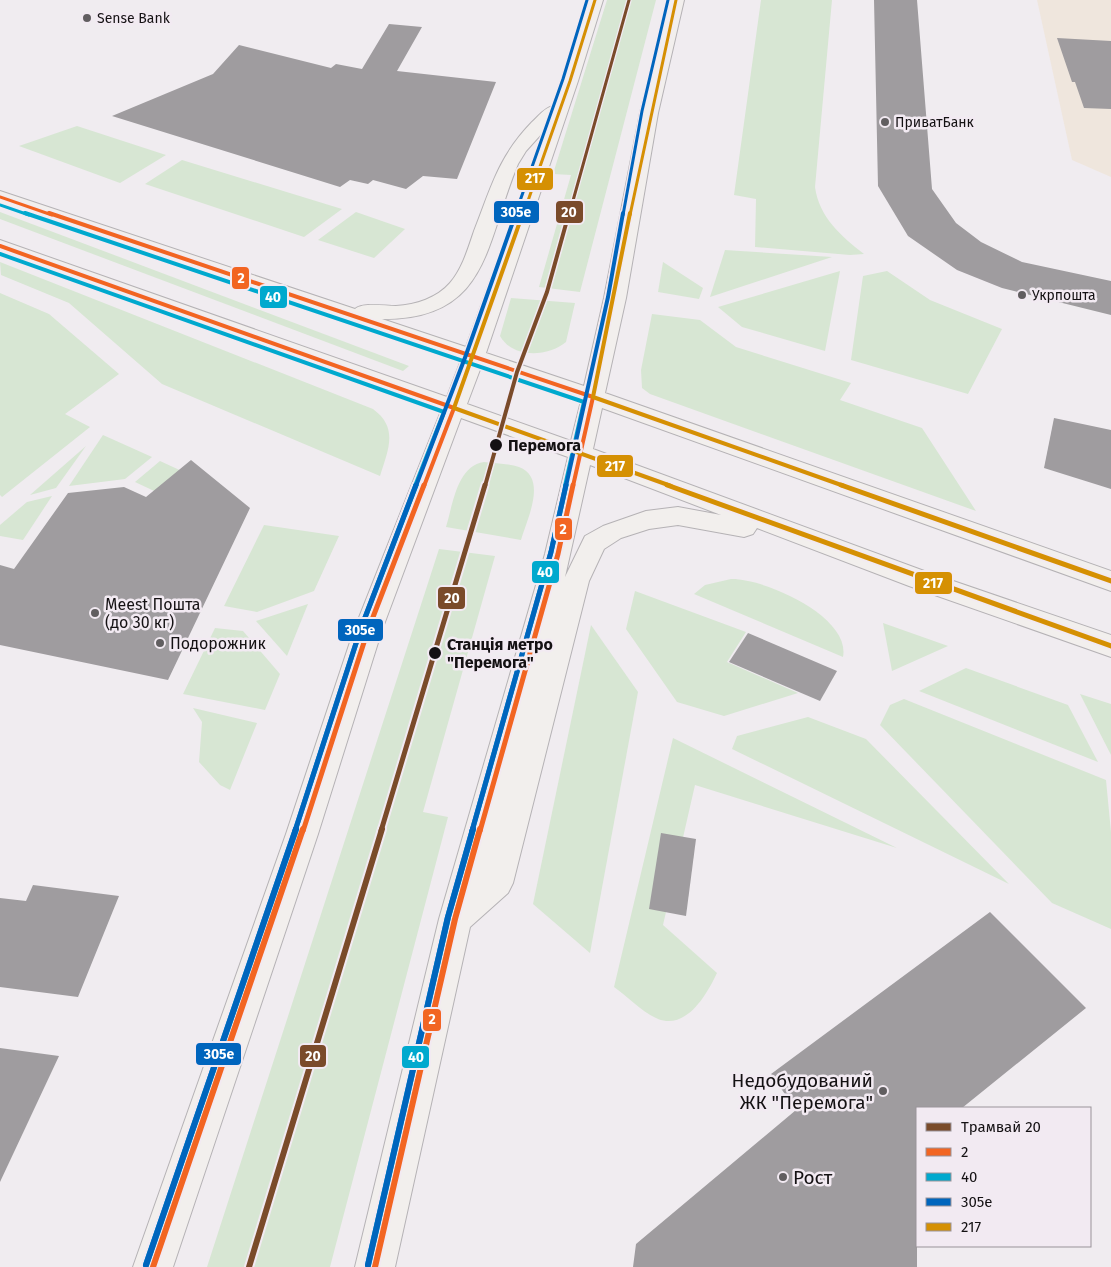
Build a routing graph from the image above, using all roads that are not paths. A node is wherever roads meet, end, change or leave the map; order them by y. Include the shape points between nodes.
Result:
1 (595, 0) edge
2 (676, 0) edge
3 (562, 100) junction
4 (0, 197) edge
5 (0, 246) edge
6 (329, 309) junction
7 (473, 358) junction
8 (593, 398) junction
9 (454, 408) junction
10 (580, 452) junction
11 (854, 556) junction
12 (1111, 581) edge
13 (1111, 646) edge
14 (456, 919) junction
15 (153, 1267) edge
16 (374, 1267) edge

1 - 3 main road
2 - 8 main road via 650,112
3 - 6 main road via 511,160 470,271 458,287 432,306 413,312 392,314
3 - 7 main road
4 - 6 main road
5 - 9 main road
6 - 7 main road
7 - 8 main road
7 - 9 main road
8 - 10 main road
8 - 12 main road
9 - 10 main road
9 - 15 main road via 368,630 305,825
10 - 11 main road
10 - 14 main road via 558,554
11 - 13 main road
11 - 14 main road via 732,525 678,516 646,520 612,532 594,544 576,581 497,882
14 - 16 main road

